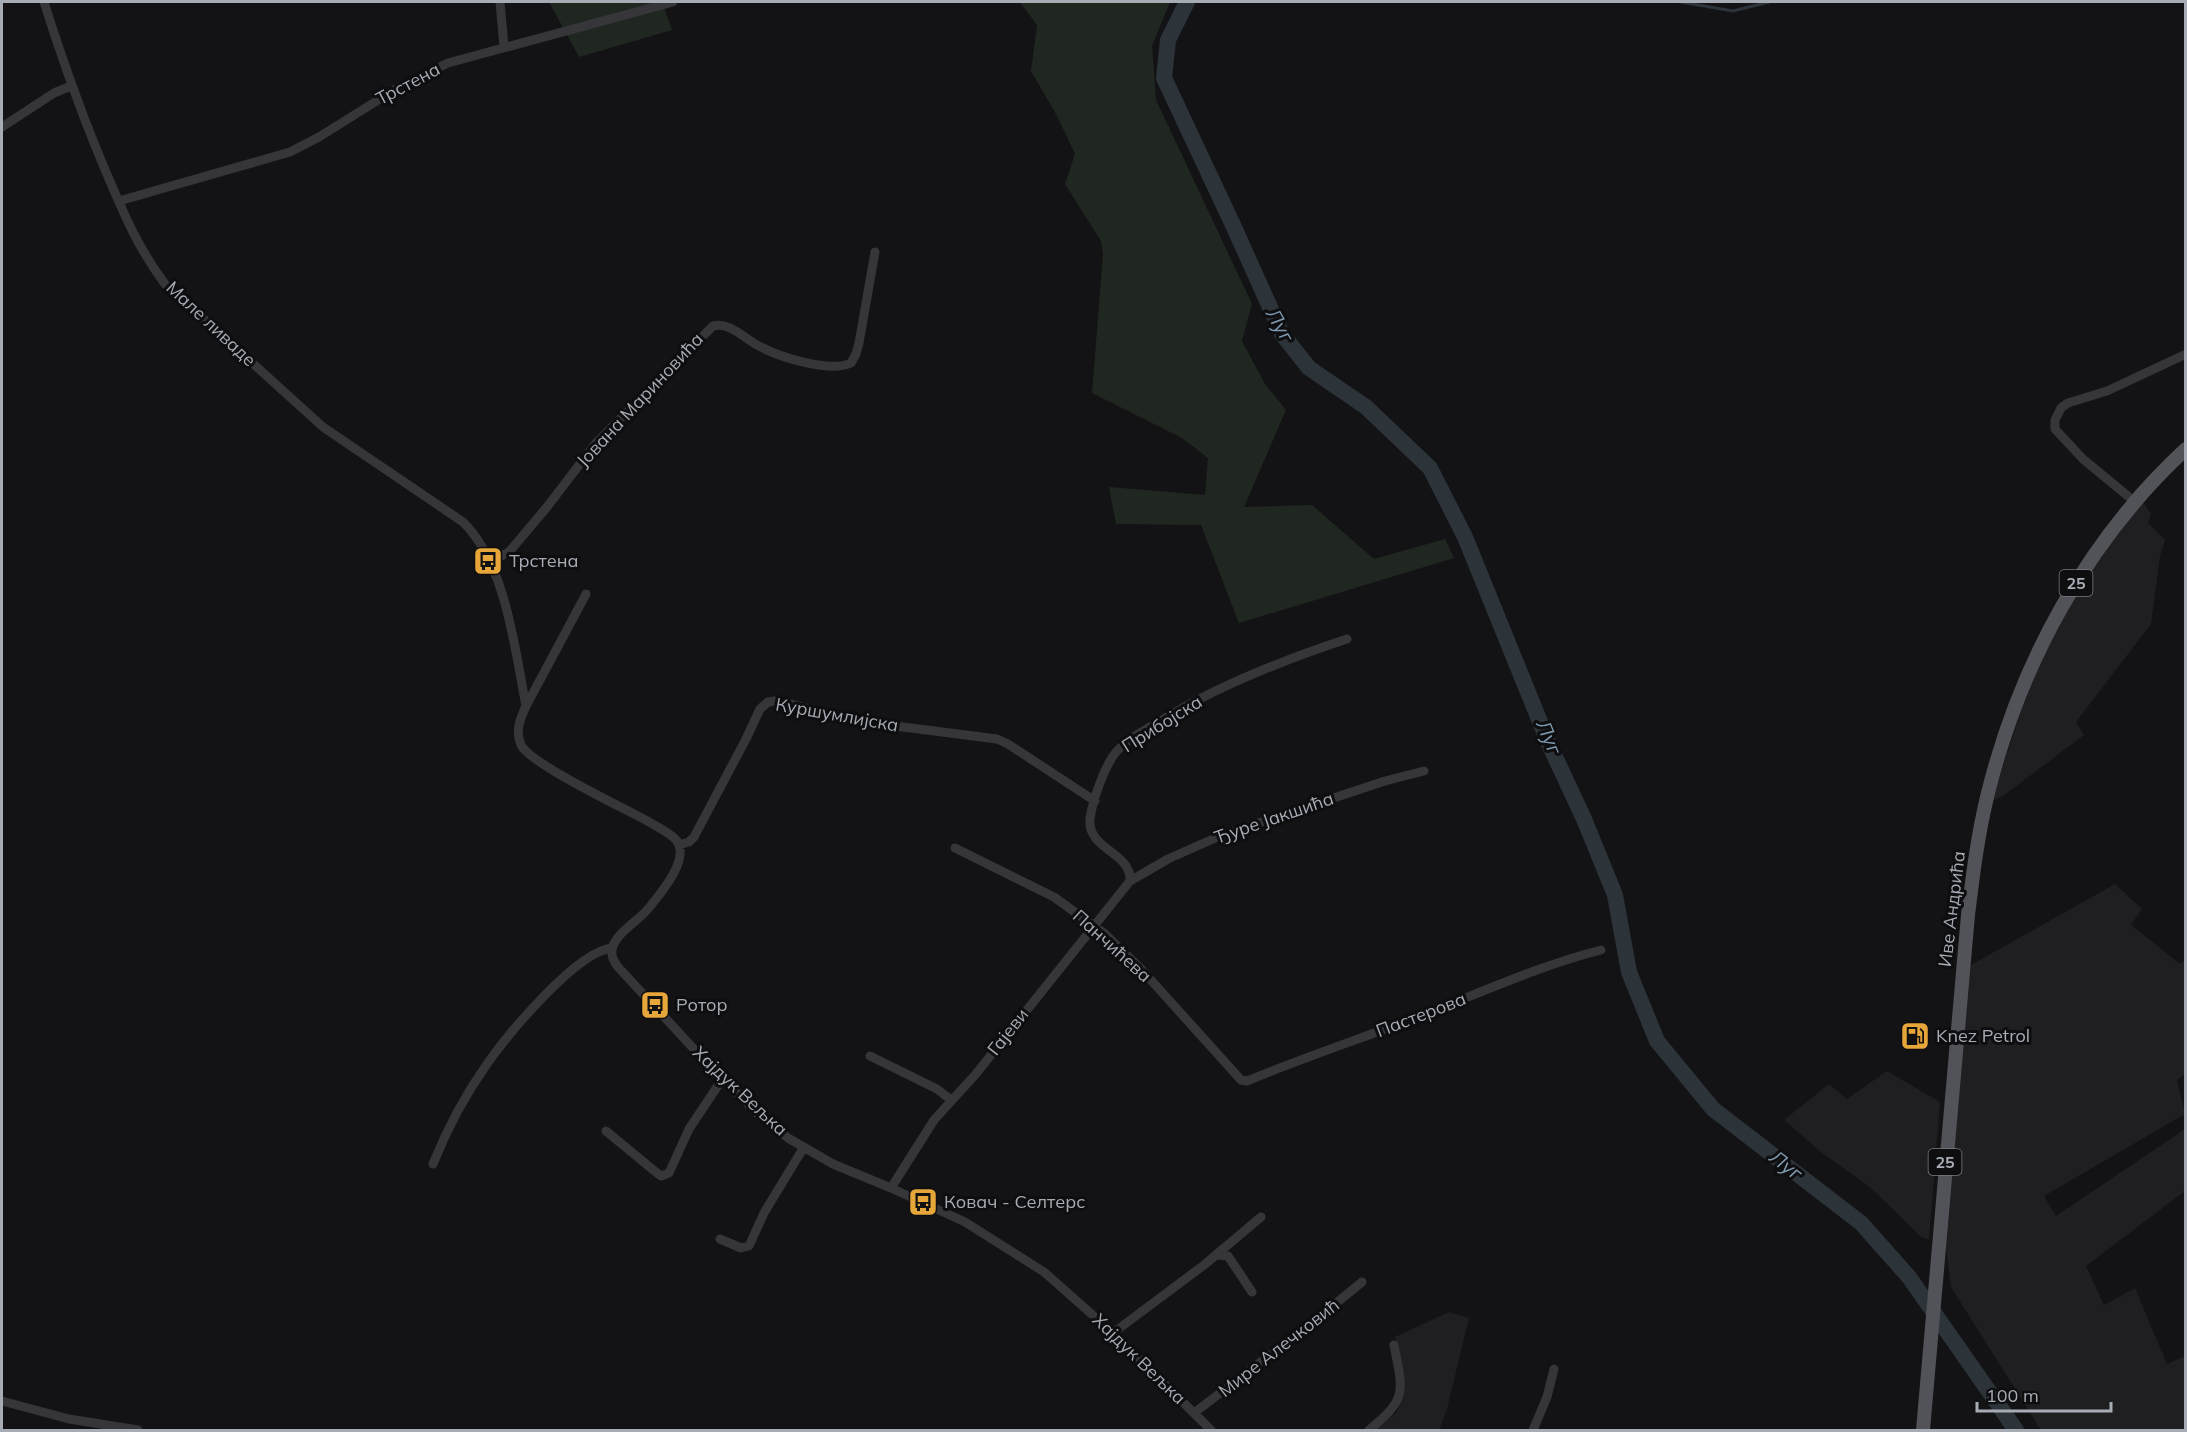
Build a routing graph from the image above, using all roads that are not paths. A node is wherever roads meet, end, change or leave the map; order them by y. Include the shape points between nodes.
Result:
1 (44, 2) edge
2 (500, 2) edge
3 (673, 2) edge
4 (504, 47) junction
5 (71, 86) junction
6 (2, 127) edge
7 (119, 201) junction
8 (875, 252) dead end
9 (2186, 354) edge
10 (2186, 449) edge
11 (2135, 502) junction
12 (490, 562) junction
13 (586, 594) dead end
14 (1347, 639) dead end
15 (526, 706) junction
16 (1424, 771) dead end
17 (1095, 801) junction
18 (679, 845) junction
19 (955, 848) dead end
20 (1130, 881) junction
21 (1092, 926) junction
22 (612, 948) junction
23 (1601, 950) dead end
24 (870, 1056) dead end
25 (723, 1078) junction
26 (1241, 1080) joint
27 (951, 1100) junction
28 (606, 1131) dead end
29 (804, 1147) junction
30 (433, 1164) dead end
31 (891, 1188) junction
32 (1261, 1217) dead end
33 (720, 1239) dead end
34 (1216, 1255) junction
35 (1362, 1282) dead end
36 (1252, 1292) dead end
37 (1113, 1333) junction
38 (1394, 1345) dead end
39 (1554, 1369) dead end
40 (2, 1401) edge
41 (1194, 1413) junction
42 (138, 1431) edge
43 (1211, 1431) edge
44 (1369, 1431) edge
45 (1533, 1431) edge
46 (1923, 1431) edge

1 - 5 street, Мале ливаде
2 - 4 street
3 - 4 street, Трстена
4 - 7 street, Трстена via 448,63 408,82 290,152
5 - 6 street
5 - 7 street, Мале ливаде
7 - 12 street, Мале ливаде via 146,259 165,284 323,427 463,522
8 - 12 street, Јована Мариновића via 859,343 851,363 840,366 789,358 722,325 713,326 596,443 509,552
9 - 11 street via 2107,391 2068,403 2055,420 2055,429 2084,459
10 - 11 main road, Иве Андрића / 25
11 - 46 main road, Иве Андрића / 25 via 2083,573 2042,646 2009,722 1988,793 1968,915
12 - 15 street via 512,630
13 - 15 street
14 - 17 street, Прибојска via 1233,682 1147,729 1115,754
15 - 18 street via 518,723 518,734 528,754 672,836
16 - 20 street, Ђуре Јакшића via 1213,838
17 - 18 street, Куршумлијска via 997,739 856,722 771,701 760,709 694,837
17 - 20 street, Прибојска via 1090,820 1093,837 1125,866
18 - 22 street via 681,855 676,868 648,909
19 - 21 street, Панчићева via 1054,897
20 - 21 street, Гајеви
21 - 26 street, Панчићева via 1141,969
21 - 27 street, Гајеви
22 - 25 street, Хајдук Вељка via 618,967
22 - 30 street via 601,949 564,975 487,1063 446,1132
23 - 26 street, Пастерова via 1545,967
24 - 27 street
25 - 28 street via 689,1129 669,1173 661,1176
25 - 29 street, Хајдук Вељка via 757,1113
27 - 31 street, Гајеви via 933,1120
29 - 31 street, Хајдук Вељка via 833,1164
29 - 33 street via 748,1246 741,1248
31 - 37 street, Хајдук Вељка via 965,1222 1044,1272
32 - 34 street
34 - 36 street via 1228,1256
34 - 37 street
35 - 41 street, Мире Алечковић
37 - 41 street, Хајдук Вељка
38 - 44 street via 1402,1386 1400,1397 1389,1414
39 - 45 street
40 - 42 street via 69,1419
41 - 43 street, Хајдук Вељка

